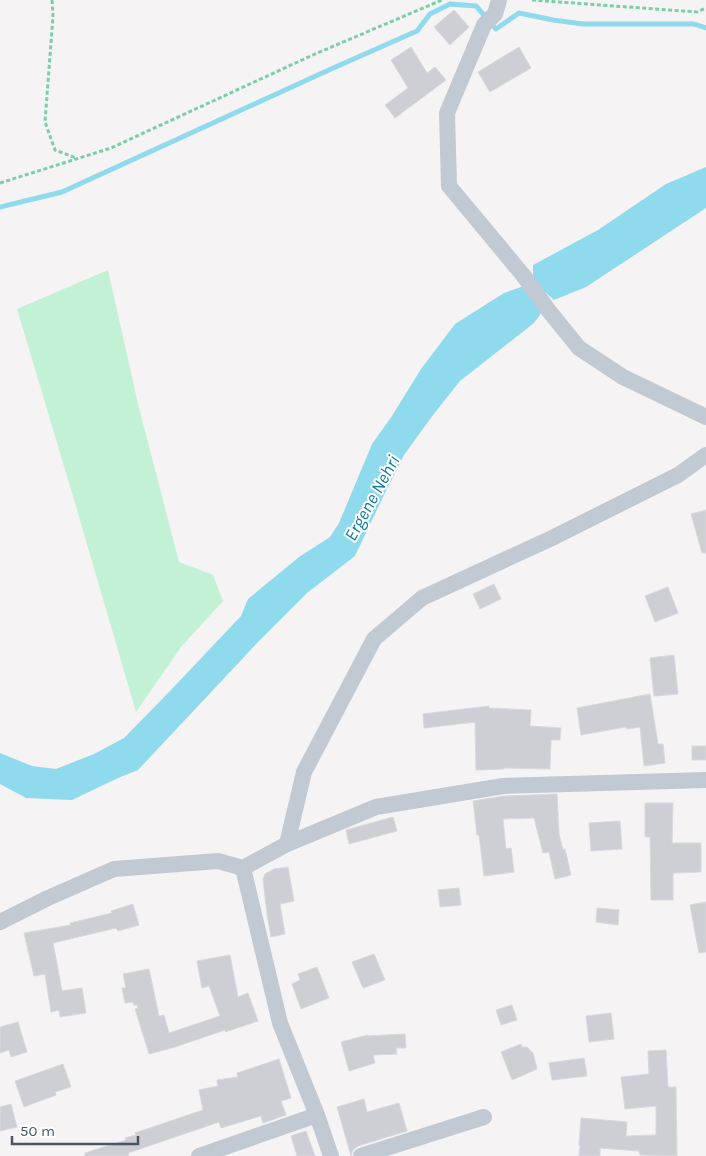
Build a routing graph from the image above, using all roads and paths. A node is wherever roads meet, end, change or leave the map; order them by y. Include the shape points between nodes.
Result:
1 (52, 0) edge
2 (442, 0) edge
3 (499, 0) edge
4 (532, 0) edge
5 (706, 8) edge
6 (77, 159) junction
7 (0, 183) edge
8 (706, 417) edge
9 (706, 455) edge
10 (706, 780) edge
11 (287, 844) junction
12 (243, 868) junction
13 (0, 922) edge
14 (317, 1115) junction
15 (484, 1117) dead end
16 (199, 1156) edge
17 (332, 1156) edge
18 (361, 1156) edge

1 - 6 path via 45,122 55,150
2 - 6 path via 315,54 111,148
3 - 8 street via 495,14 484,25 447,113 449,186 579,348 623,377
4 - 5 path via 697,12
6 - 7 path
9 - 11 street via 678,476 422,598 374,639 304,772
10 - 11 street via 503,786 376,806
11 - 12 street
12 - 13 street via 218,861 114,869
12 - 14 street via 280,1023
14 - 16 street
14 - 17 street
15 - 18 street

